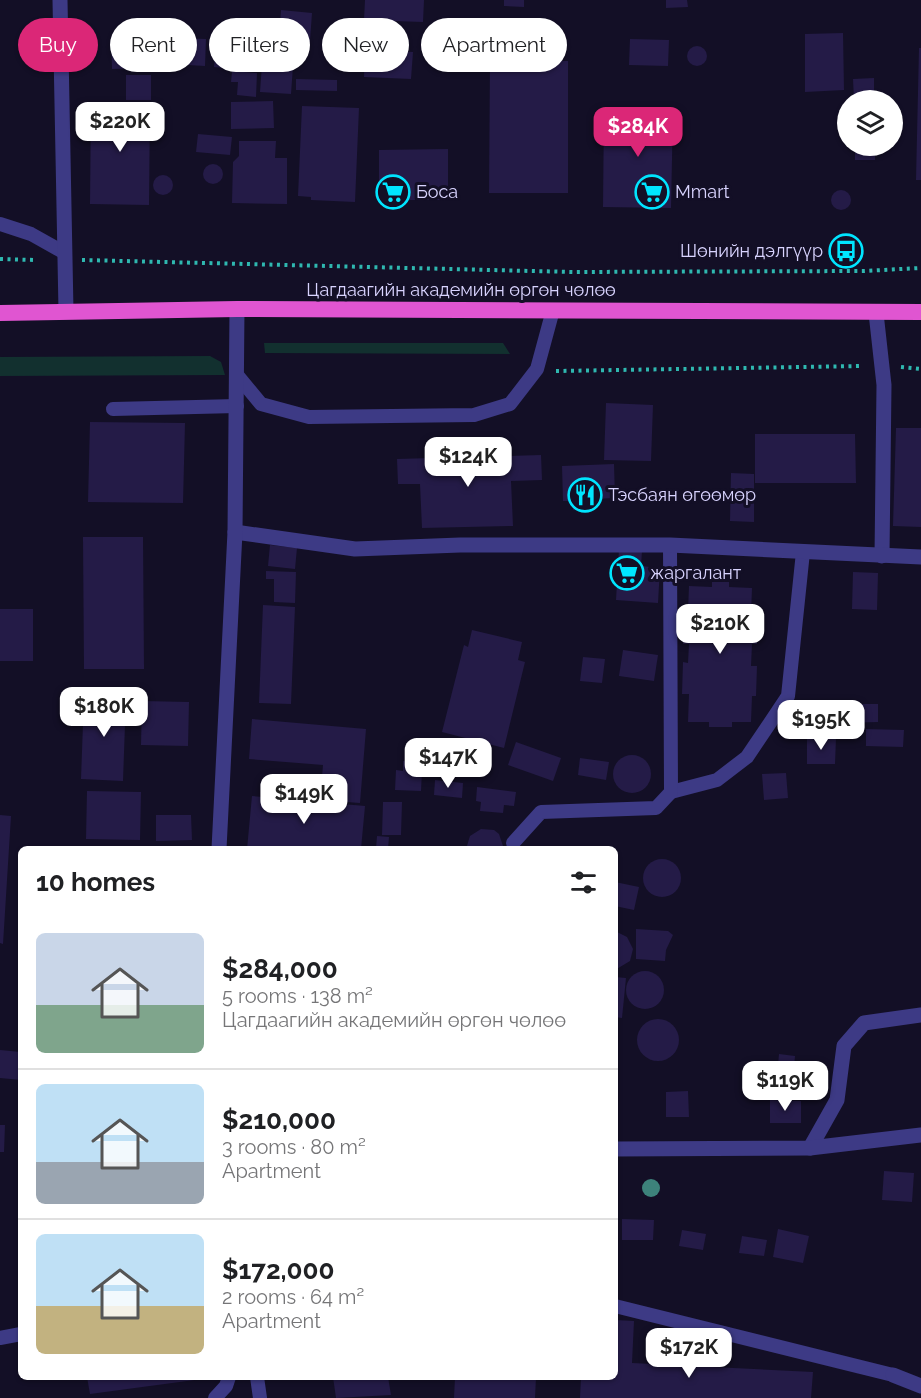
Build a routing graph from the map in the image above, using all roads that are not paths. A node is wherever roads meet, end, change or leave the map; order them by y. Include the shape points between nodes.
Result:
1 (60, 0) edge
2 (0, 224) edge
3 (65, 256) junction
4 (237, 309) junction
5 (553, 310) junction
6 (66, 311) junction
7 (921, 312) edge
8 (0, 313) edge
9 (876, 313) junction
10 (237, 375) junction
11 (237, 406) junction
12 (113, 408) dead end
13 (235, 532) junction
14 (670, 545) junction
15 (803, 552) junction
16 (882, 556) junction
17 (921, 557) edge
18 (670, 792) junction
19 (513, 843) dead end
20 (219, 846) edge
21 (921, 1016) edge
22 (921, 1135) edge
23 (810, 1148) junction
24 (618, 1149) edge
25 (618, 1307) edge
26 (18, 1335) edge
27 (0, 1338) edge
28 (893, 1375) joint
29 (228, 1380) edge
30 (257, 1380) edge
31 (921, 1386) edge
32 (215, 1398) edge
33 (260, 1398) edge

1 - 3 street
2 - 3 lane via 31,234
3 - 6 street
4 - 5 highway, Цагдаагийн академийн өргөн чөлөө
4 - 6 highway, Цагдаагийн академийн өргөн чөлөө
4 - 10 street
5 - 9 highway, Цагдаагийн академийн өргөн чөлөө
5 - 10 lane via 537,369 510,404 474,415 309,417 261,404
6 - 8 highway, Цагдаагийн академийн өргөн чөлөө
7 - 9 highway, Цагдаагийн академийн өргөн чөлөө
9 - 16 street via 884,386
10 - 11 street
11 - 12 lane
11 - 13 street
13 - 14 street via 354,549
13 - 20 street
14 - 15 street
14 - 18 lane
15 - 16 street
15 - 18 lane via 788,696 747,757 717,780
16 - 17 street
18 - 19 lane via 656,808 541,812
21 - 23 street via 864,1023 844,1046 837,1100
22 - 23 street
23 - 24 street
25 - 28 lane
26 - 27 lane
28 - 31 street
29 - 32 lane
30 - 33 lane

